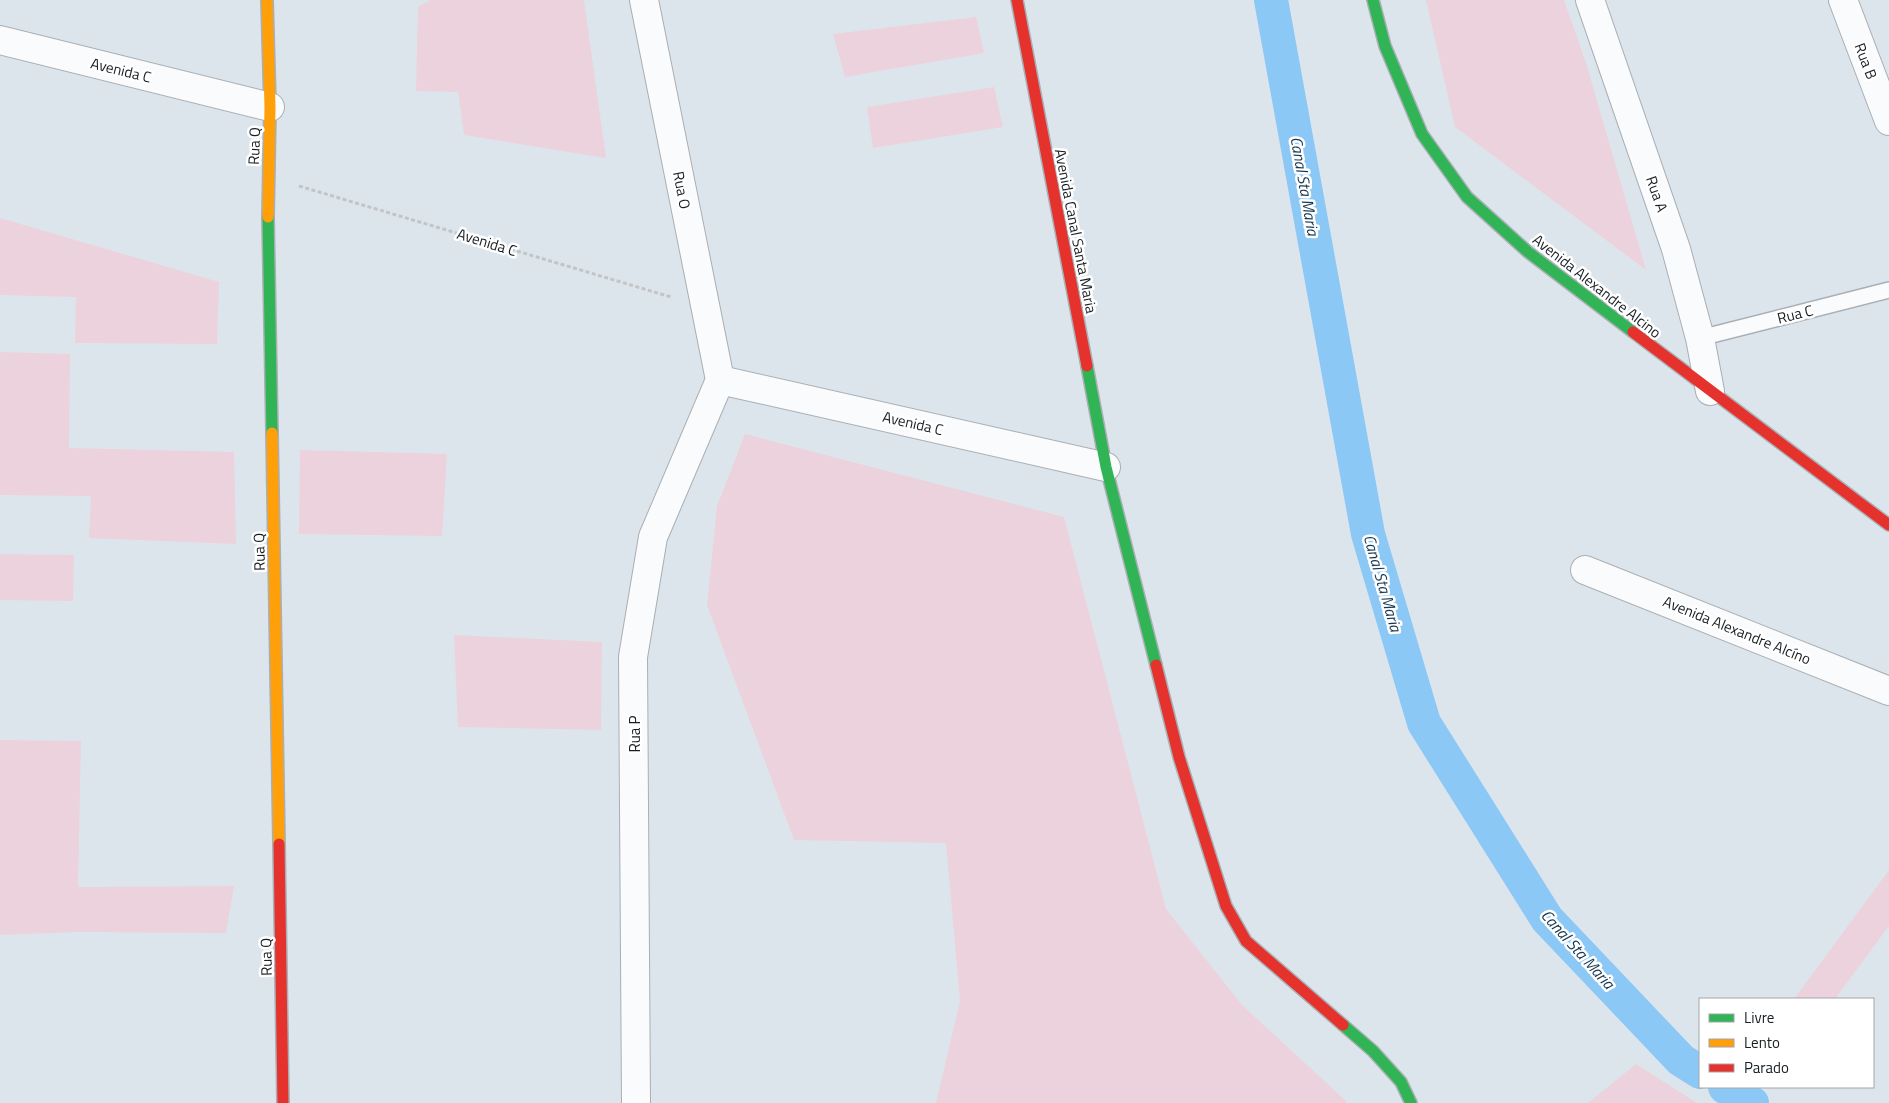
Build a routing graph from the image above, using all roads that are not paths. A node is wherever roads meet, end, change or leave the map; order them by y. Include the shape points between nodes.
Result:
1 (267, 0) edge
2 (644, 0) edge
3 (1017, 0) edge
4 (1373, 0) edge
5 (1590, 0) edge
6 (1843, 0) edge
7 (0, 40) edge
8 (270, 107) junction
9 (1889, 122) edge
10 (1889, 290) edge
11 (1700, 338) junction
12 (720, 380) junction
13 (1710, 391) junction
14 (1106, 467) junction
15 (1889, 525) edge
16 (1585, 570) dead end
17 (1889, 691) edge
18 (284, 1103) edge
19 (636, 1103) edge
20 (1411, 1103) edge

1 - 8 street, Rua Q
2 - 12 street, Rua O
3 - 14 street, Avenida Canal Santa Maria
4 - 13 street, Avenida Alexandre Alcino via 1385,46 1422,134 1466,197 1528,252
5 - 11 street, Rua A via 1676,249
6 - 9 street, Rua B
7 - 8 street, Avenida C
8 - 18 street, Rua Q via 268,177
10 - 11 lane, Rua C
11 - 13 street, Rua A
12 - 14 street, Avenida C
12 - 19 street, Rua P via 652,537 633,657
13 - 15 street, Avenida Alexandre Alcino
14 - 20 street, Avenida Canal Santa Maria via 1179,757 1226,906 1246,941 1373,1051 1401,1082
16 - 17 street, Avenida Alexandre Alcíno

